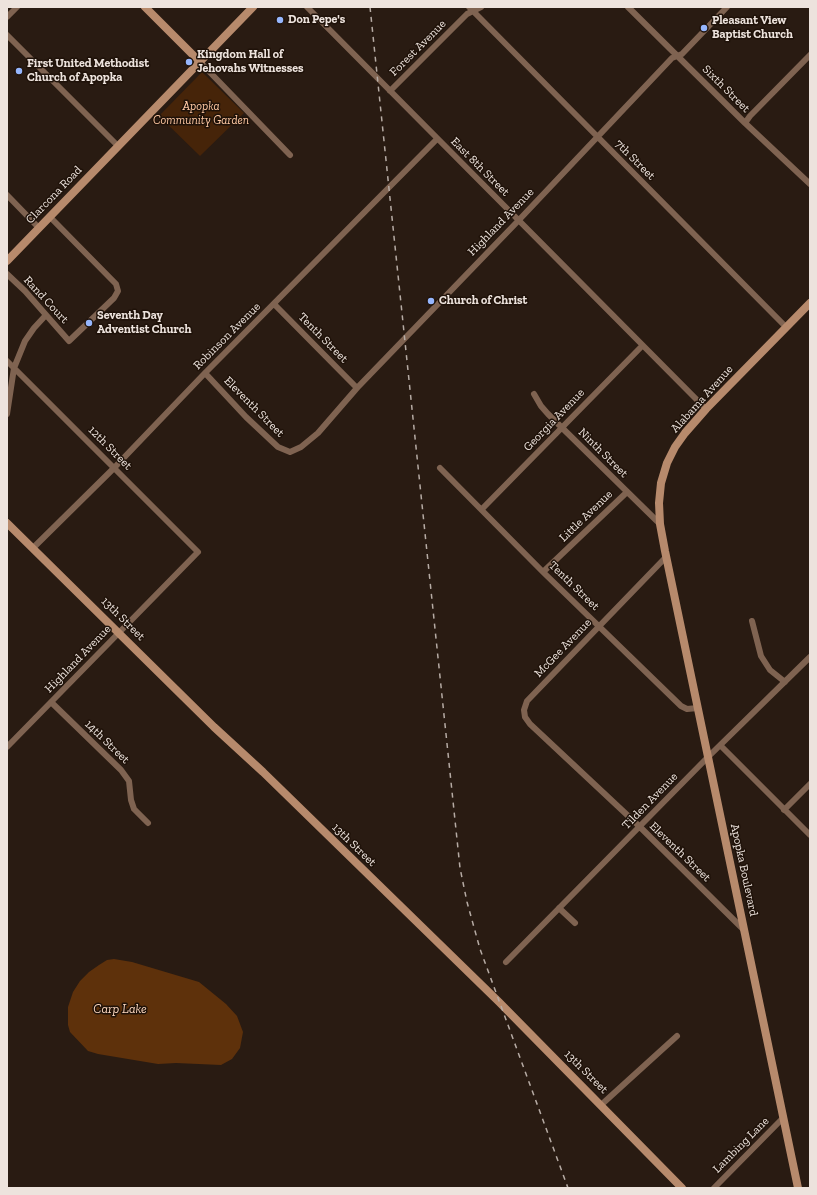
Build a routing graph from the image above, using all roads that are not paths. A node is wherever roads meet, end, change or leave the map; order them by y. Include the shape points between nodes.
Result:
1 (17, 7) edge
2 (145, 7) edge
3 (253, 7) edge
4 (307, 7) edge
5 (482, 7) edge
6 (628, 7) edge
7 (727, 7) edge
8 (471, 9) edge
9 (7, 17) edge
10 (7, 35) edge
11 (810, 55) edge
12 (677, 56) junction
13 (200, 62) junction
14 (390, 91) junction
15 (746, 124) junction
16 (597, 137) junction
17 (437, 139) junction
18 (118, 146) junction
19 (290, 155) dead end
20 (810, 184) edge
21 (7, 195) edge
22 (50, 218) junction
23 (518, 221) junction
24 (39, 228) junction
25 (7, 261) edge
26 (7, 274) edge
27 (810, 303) edge
28 (274, 304) junction
29 (46, 315) junction
30 (786, 327) junction
31 (642, 346) junction
32 (7, 361) edge
33 (14, 368) junction
34 (205, 373) junction
35 (357, 388) junction
36 (534, 394) dead end
37 (706, 409) junction
38 (7, 414) edge
39 (562, 428) junction
40 (290, 452) joint
41 (114, 468) junction
42 (440, 468) dead end
43 (626, 492) junction
44 (482, 509) junction
45 (7, 523) edge
46 (660, 524) junction
47 (33, 548) junction
48 (198, 552) joint
49 (666, 557) junction
50 (543, 572) junction
51 (752, 621) dead end
52 (599, 626) junction
53 (119, 632) junction
54 (810, 657) edge
55 (785, 682) junction
56 (51, 702) junction
57 (698, 708) junction
58 (530, 724) joint
59 (721, 746) junction
60 (7, 747) edge
61 (708, 757) junction
62 (810, 784) edge
63 (784, 810) junction
64 (148, 823) dead end
65 (640, 827) junction
66 (810, 835) edge
67 (559, 908) junction
68 (575, 923) dead end
69 (744, 930) junction
70 (506, 962) dead end
71 (677, 1036) dead end
72 (601, 1105) junction
73 (783, 1118) junction
74 (682, 1188) edge
75 (714, 1188) edge
76 (798, 1188) edge

1 - 9 street
2 - 13 street
3 - 13 street, Clarcona Road
4 - 14 street, East 8th Street
5 - 8 street, Forest Avenue
6 - 12 street, Sixth Street
7 - 12 street, Highland Avenue via 682,54
8 - 14 street, Forest Avenue
8 - 16 street, 7th Street
10 - 18 street
11 - 15 street via 750,116
12 - 15 street, Sixth Street
12 - 16 street, Highland Avenue via 672,58
13 - 18 street, Clarcona Road
13 - 19 street
14 - 17 street, East 8th Street
15 - 20 street, Sixth Street
16 - 23 street, Highland Avenue
16 - 30 street, 7th Street
17 - 23 street, East 8th Street
17 - 28 street, Robinson Avenue
18 - 22 street, Clarcona Road
21 - 24 street
22 - 24 street, Clarcona Road
22 - 29 street, Rand Court via 116,284 118,291 114,298 69,341
23 - 31 street, East 8th Street
23 - 35 street, Highland Avenue
24 - 25 street, Clarcona Road
26 - 29 street, Rand Court
27 - 30 street, Alabama Avenue
28 - 34 street, Robinson Avenue
28 - 35 street, Tenth Street
29 - 33 street via 25,341
30 - 37 street, Alabama Avenue
31 - 37 street, East 8th Street
31 - 39 street, Georgia Avenue
32 - 33 street, 12th Street
33 - 38 street
33 - 41 street, 12th Street
34 - 40 street, Eleventh Street via 246,418 278,447
34 - 41 street, Robinson Avenue
35 - 40 street, Highland Avenue via 318,433 301,447
36 - 39 street, Ninth Street via 541,406
37 - 46 street, Alabama Avenue via 680,440 667,463 660,493
39 - 43 street, Ninth Street
39 - 44 street, Georgia Avenue
41 - 47 street, Robinson Avenue
41 - 48 street, 12th Street
42 - 44 street, Tenth Street
43 - 46 street, Ninth Street
43 - 50 street, Little Avenue
44 - 50 street, Tenth Street
45 - 47 street, 13th Street
46 - 49 street, Alabama Avenue
47 - 53 street, 13th Street
48 - 53 street, Highland Avenue
49 - 52 street, McGee Avenue
49 - 57 street, Apopka Boulevard
50 - 52 street, Tenth Street
51 - 55 street via 761,656 770,670
52 - 57 street, Tenth Street via 684,708
52 - 58 street, McGee Avenue via 527,701 524,710
53 - 56 street, Highland Avenue
53 - 72 street, 13th Street via 218,732 263,772 499,1002
54 - 55 street, Tilden Avenue
55 - 59 street, Tilden Avenue
56 - 60 street, Highland Avenue
56 - 64 street, 14th Street via 121,770 129,781 134,809
57 - 61 street, Apopka Boulevard
58 - 65 street, Eleventh Street
59 - 61 street, Tilden Avenue
59 - 63 street
61 - 65 street, Tilden Avenue
61 - 69 street, Apopka Boulevard
62 - 63 street
63 - 66 street
65 - 67 street, Tilden Avenue
65 - 69 street, Eleventh Street
67 - 68 street
67 - 70 street, Tilden Avenue
69 - 73 street, Apopka Boulevard
71 - 72 street
72 - 74 street, 13th Street
73 - 75 street, Lambing Lane
73 - 76 street, Apopka Boulevard

